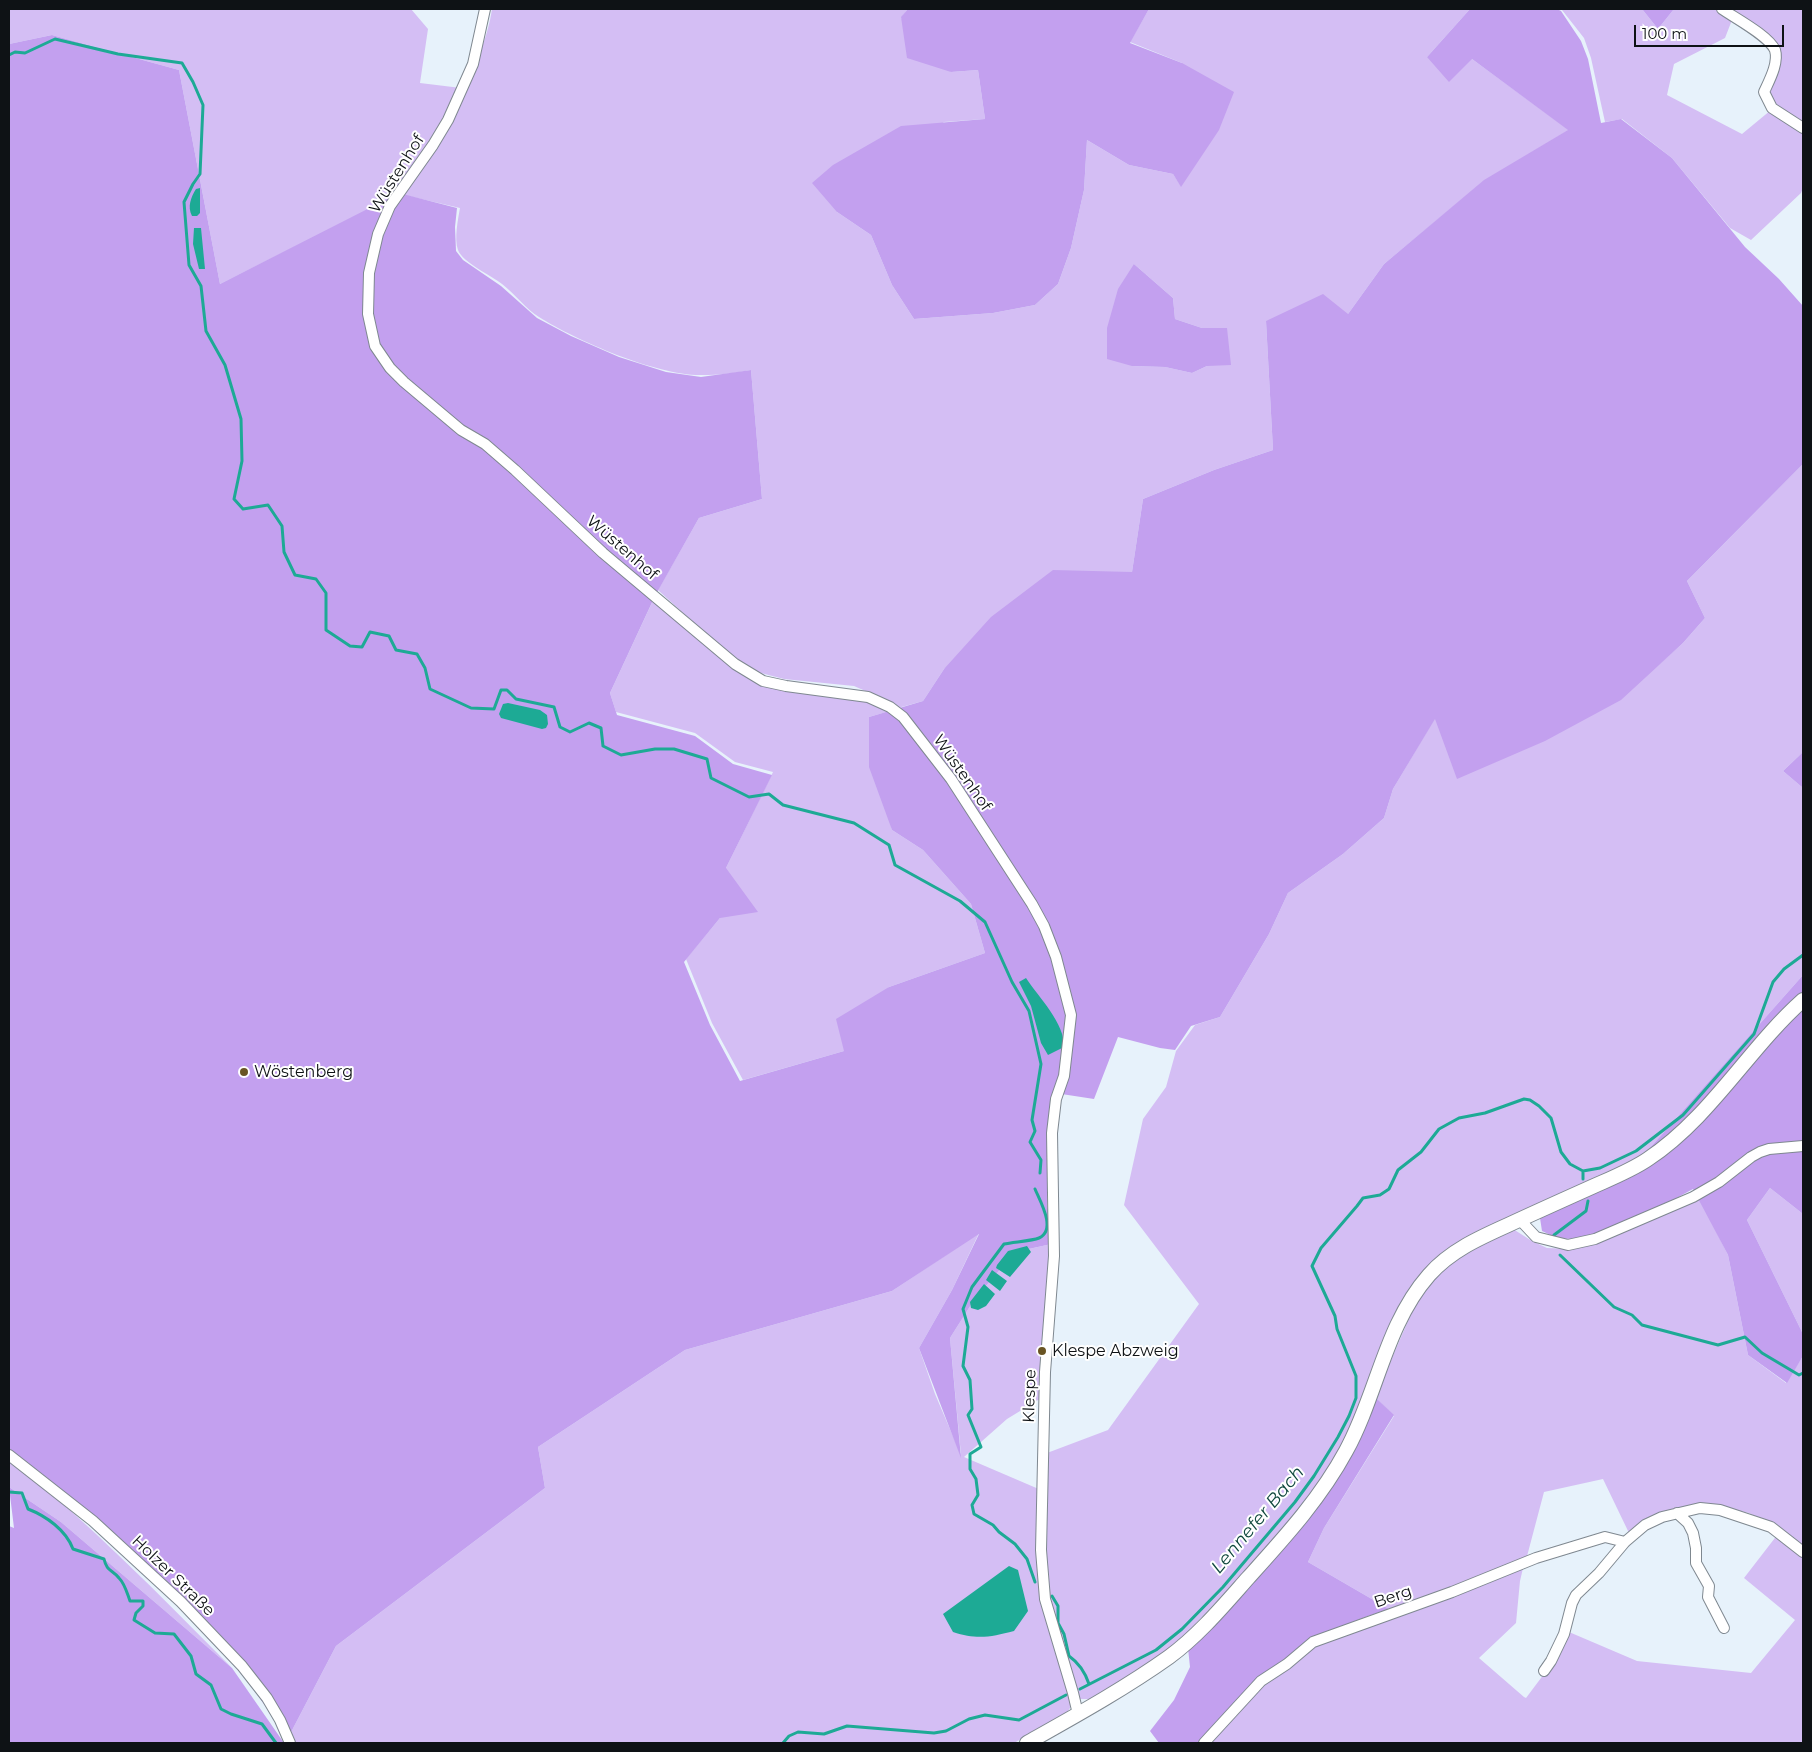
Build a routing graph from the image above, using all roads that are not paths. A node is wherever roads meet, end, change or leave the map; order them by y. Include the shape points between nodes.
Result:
1 (484, 9) edge
2 (1722, 9) edge
3 (1803, 128) edge
4 (1803, 1000) edge
5 (1071, 1015) joint
6 (1803, 1146) edge
7 (1520, 1220) junction
8 (9, 1455) edge
9 (1677, 1513) junction
10 (1624, 1542) junction
11 (1803, 1552) edge
12 (1724, 1628) dead end
13 (1544, 1671) dead end
14 (1078, 1714) junction
15 (290, 1743) edge
16 (1027, 1743) edge
17 (1204, 1743) edge

1 - 5 street, Wüstenhof via 473,64 448,120 390,206 378,234 369,273 368,314 375,346 404,382 503,460 603,553 735,664 763,681 868,697 903,717 951,779 1032,904 1056,957
2 - 3 street via 1766,39 1774,50 1772,76 1764,92 1772,108
4 - 7 main road via 1676,1139 1646,1161
5 - 14 street, Klespe via 1064,1076 1056,1099 1052,1133 1054,1256 1045,1372 1042,1550 1045,1599
6 - 7 street via 1760,1152 1693,1197 1595,1240 1568,1245 1536,1238
7 - 14 main road via 1448,1257 1414,1294 1390,1342 1348,1449 1300,1520 1242,1585 1171,1656
8 - 15 street, Holzer Straße via 93,1521 181,1602 242,1666 267,1698
9 - 10 street via 1645,1526
9 - 11 street via 1700,1508 1727,1512 1771,1527
9 - 12 street via 1693,1533 1696,1564 1709,1586 1708,1598
10 - 13 street via 1576,1596 1564,1634
10 - 17 street, Berg via 1605,1537 1536,1558 1312,1642 1261,1681
14 - 16 main road

